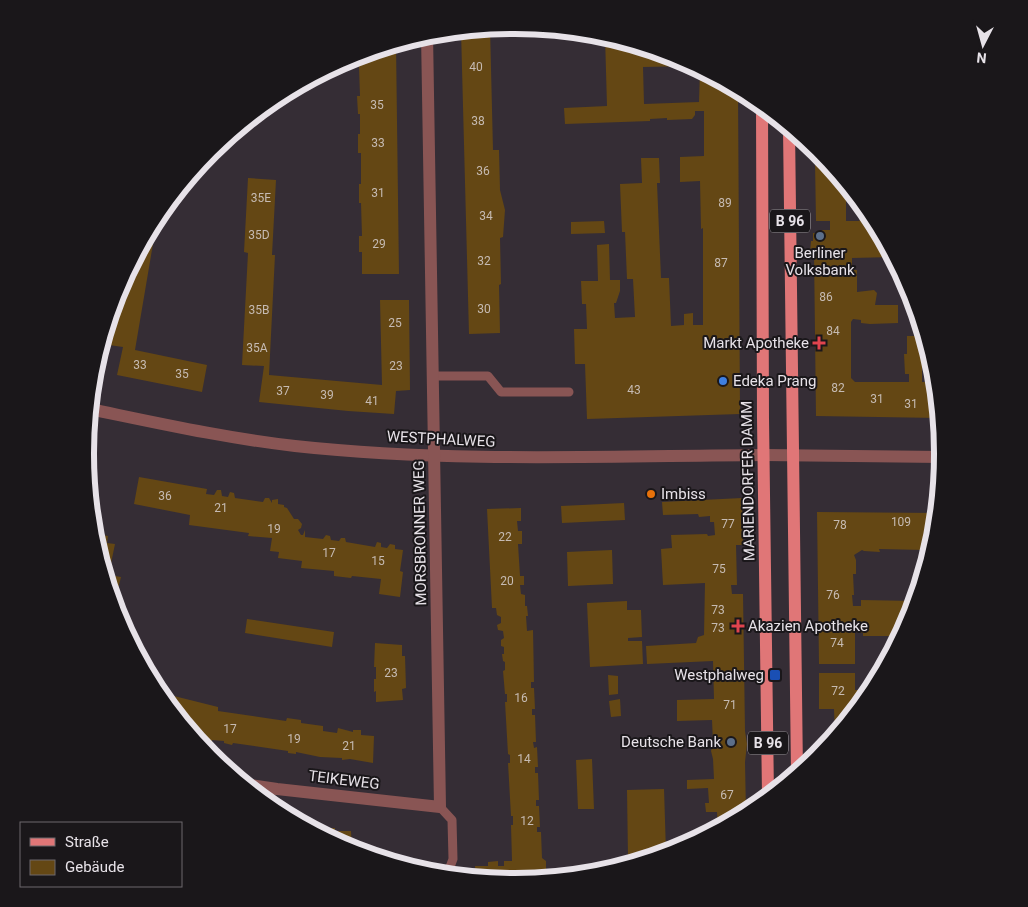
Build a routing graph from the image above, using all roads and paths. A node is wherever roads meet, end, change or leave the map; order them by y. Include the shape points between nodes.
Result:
1 (427, 43) edge
2 (762, 114) edge
3 (789, 136) edge
4 (433, 376) junction
5 (569, 392) dead end
6 (97, 410) edge
7 (434, 455) junction
8 (764, 455) junction
9 (794, 455) junction
10 (934, 457) edge
11 (797, 763) edge
12 (257, 786) edge
13 (768, 788) edge
14 (440, 807) junction
15 (449, 868) edge

1 - 4 street, MORSBRONNER WEG
2 - 8 main road, MARIENDORFER DAMM / B 96
3 - 9 main road, B 96
4 - 5 lane via 488,376 501,392
4 - 7 street, MORSBRONNER WEG
6 - 7 street, WESTPHALWEG via 248,440 352,451
7 - 8 street, WESTPHALWEG via 556,458
7 - 14 street, MORSBRONNER WEG
8 - 9 street, WESTPHALWEG
8 - 13 main road, MARIENDORFER DAMM / B 96
9 - 10 street, WESTPHALWEG
9 - 11 main road, B 96
12 - 14 street, TEIKEWEG
14 - 15 lane via 452,820 453,858

